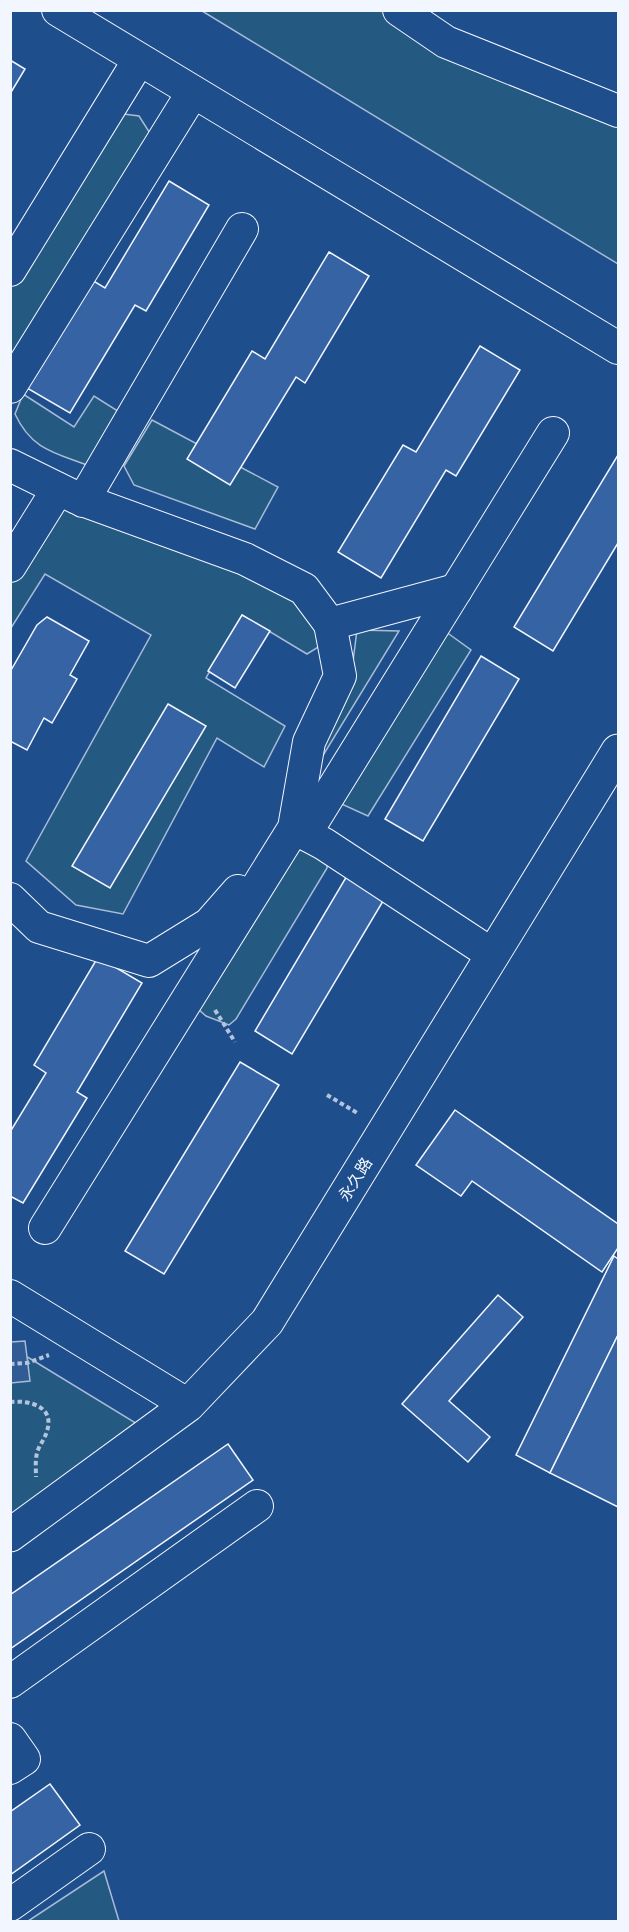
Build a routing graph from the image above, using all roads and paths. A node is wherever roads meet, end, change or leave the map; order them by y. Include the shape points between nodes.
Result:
1 (58, 10) edge
2 (399, 10) edge
3 (139, 60) junction
4 (193, 92) junction
5 (618, 111) edge
6 (242, 229) dead end
7 (10, 270) edge
8 (618, 348) edge
9 (10, 387) edge
10 (553, 433) dead end
11 (10, 465) edge
12 (71, 495) junction
13 (10, 566) edge
14 (456, 590) junction
15 (330, 624) junction
16 (618, 751) edge
17 (300, 831) junction
18 (10, 899) edge
19 (493, 955) junction
20 (327, 1095) dead end
21 (386, 1130) junction
22 (45, 1228) dead end
23 (10, 1296) edge
24 (49, 1355) dead end
25 (10, 1364) edge
26 (10, 1402) edge
27 (188, 1405) junction
28 (257, 1506) dead end
29 (44, 1510) junction
30 (10, 1535) edge
31 (10, 1682) edge
32 (10, 1739) edge
33 (10, 1768) edge
34 (89, 1849) dead end
35 (10, 1905) edge

1 - 3 street
2 - 5 street via 446,42
3 - 4 street
3 - 7 street
4 - 8 street
4 - 9 street
6 - 12 street
10 - 14 street
11 - 12 street
12 - 13 street
12 - 15 street via 245,559 304,589
14 - 15 street
14 - 17 street
15 - 17 street via 340,675 309,742
16 - 19 main road, 永久路
17 - 18 street via 209,924 149,961 39,927
17 - 19 street
17 - 22 street
19 - 21 main road, 永久路
20 - 21 path
21 - 27 main road, 永久路 via 267,1322
23 - 27 street
24 - 25 path
26 - 29 path via 40,1405 47,1415 48,1429 37,1453 36,1477
27 - 29 main road, 永久路
28 - 31 street
29 - 30 main road, 永久路
32 - 33 street via 24,1759
34 - 35 street

